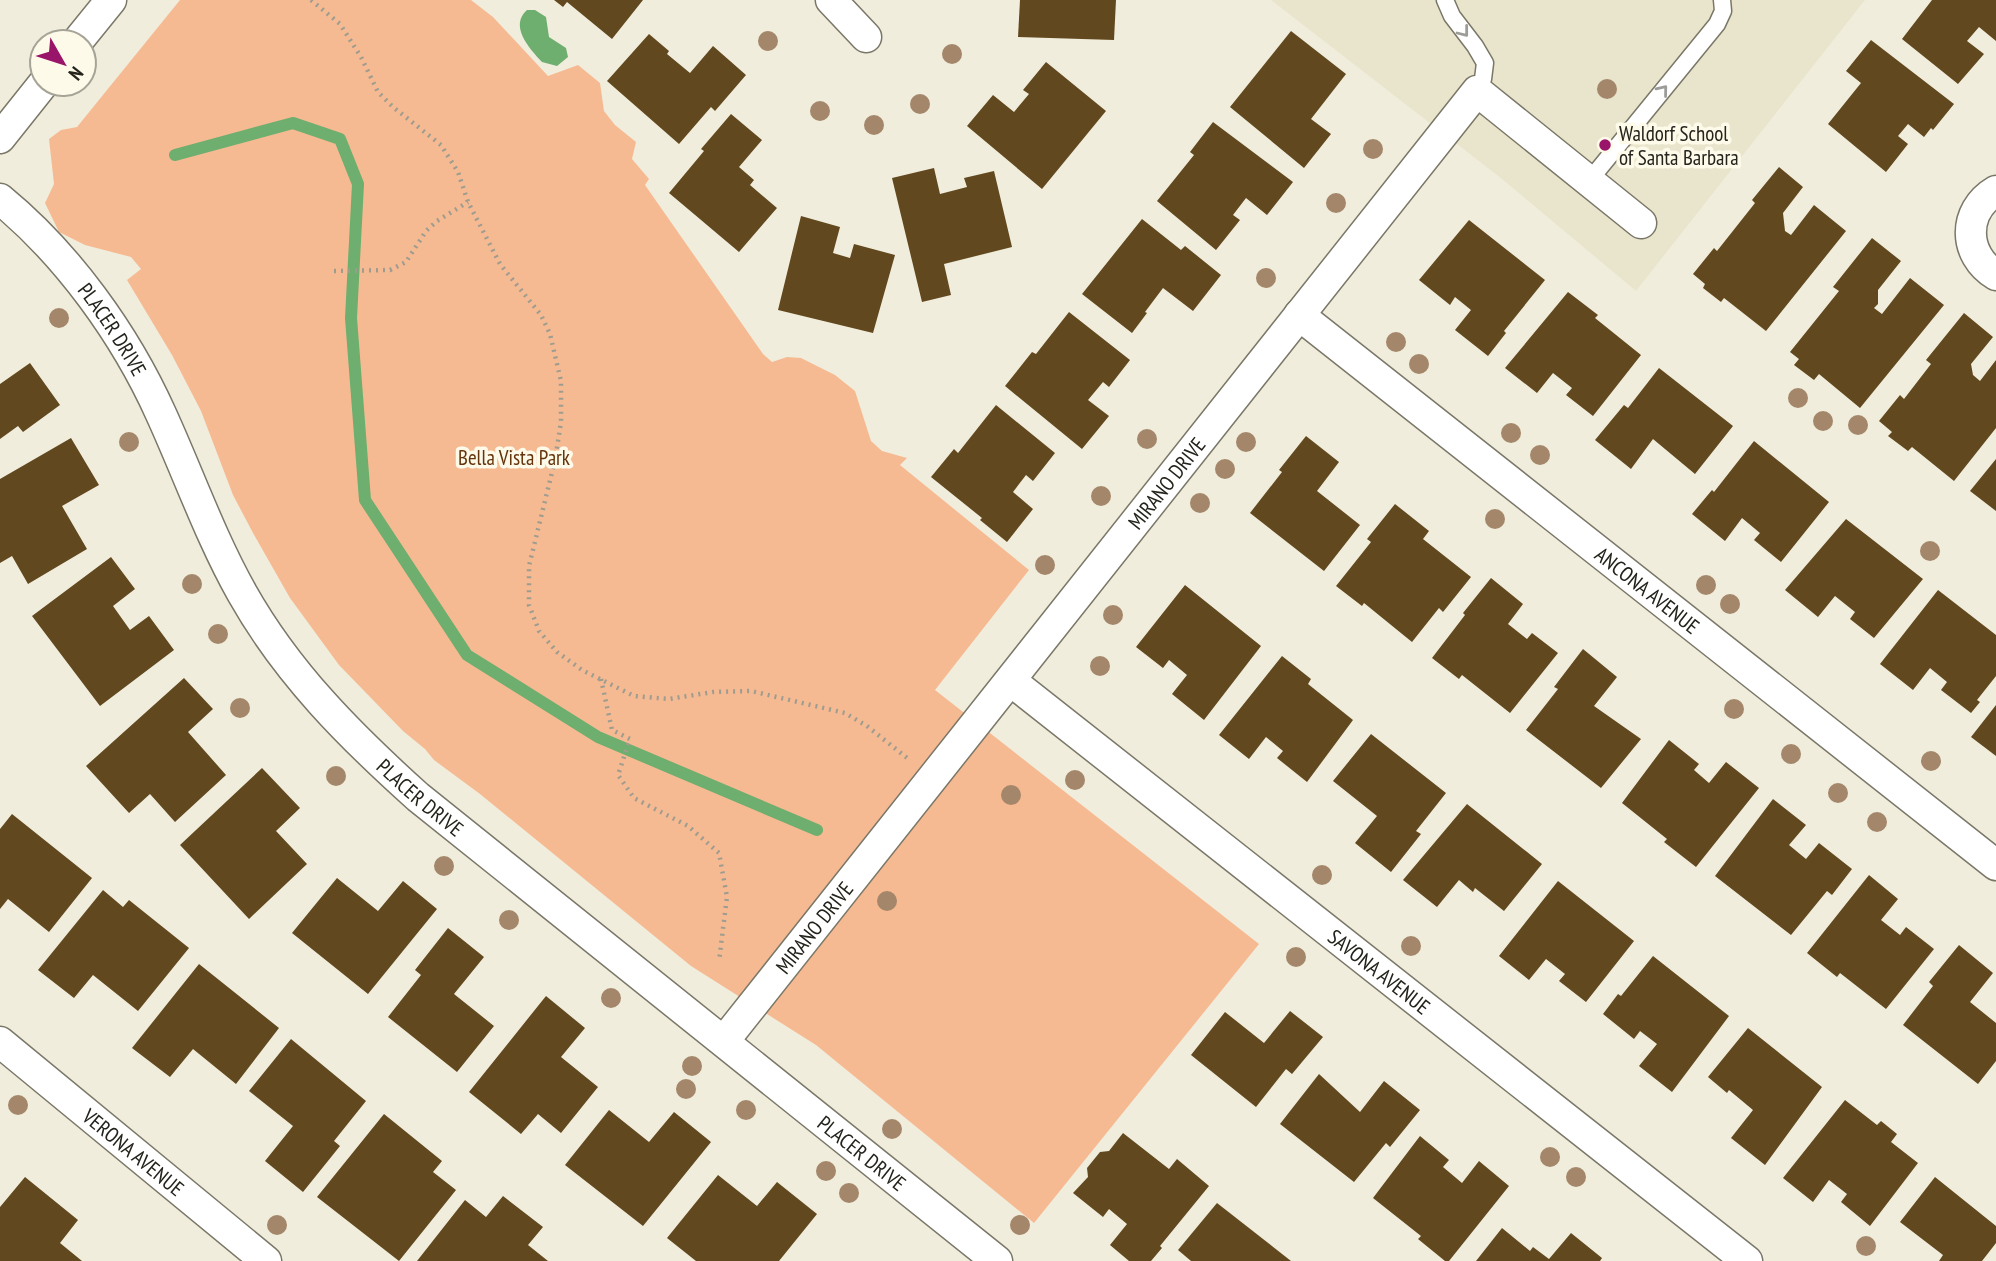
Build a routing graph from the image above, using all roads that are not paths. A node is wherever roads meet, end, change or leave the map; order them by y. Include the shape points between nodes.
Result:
1 (111, 0) edge
2 (831, 0) edge
3 (1445, 0) edge
4 (1723, 0) edge
5 (88, 28) edge
6 (866, 37) dead end
7 (1477, 91) junction
8 (32, 98) edge
9 (0, 138) edge
10 (1589, 181) junction
11 (1996, 191) edge
12 (0, 199) edge
13 (1641, 223) dead end
14 (1996, 275) edge
15 (1299, 316) junction
16 (1011, 681) junction
17 (1996, 865) edge
18 (724, 1041) junction
19 (0, 1042) edge
20 (266, 1261) edge
21 (998, 1261) edge
22 (1747, 1261) edge

1 - 5 street
2 - 6 street
3 -> 7 lane via 1485,63
10 -> 4 lane via 1717,24
7 - 10 street
7 - 15 street, MIRANO DRIVE
8 - 9 street
10 - 13 street
11 - 14 street via 1976,211 1971,232 1975,255
12 - 18 street, PLACER DRIVE via 54,249 115,332 160,412 241,592 308,690 418,797
15 - 16 street, MIRANO DRIVE
15 - 17 street, ANCONA AVENUE
16 - 18 street, MIRANO DRIVE
16 - 22 street, SAVONA AVENUE
18 - 21 street, PLACER DRIVE
19 - 20 street, VERONA AVENUE

